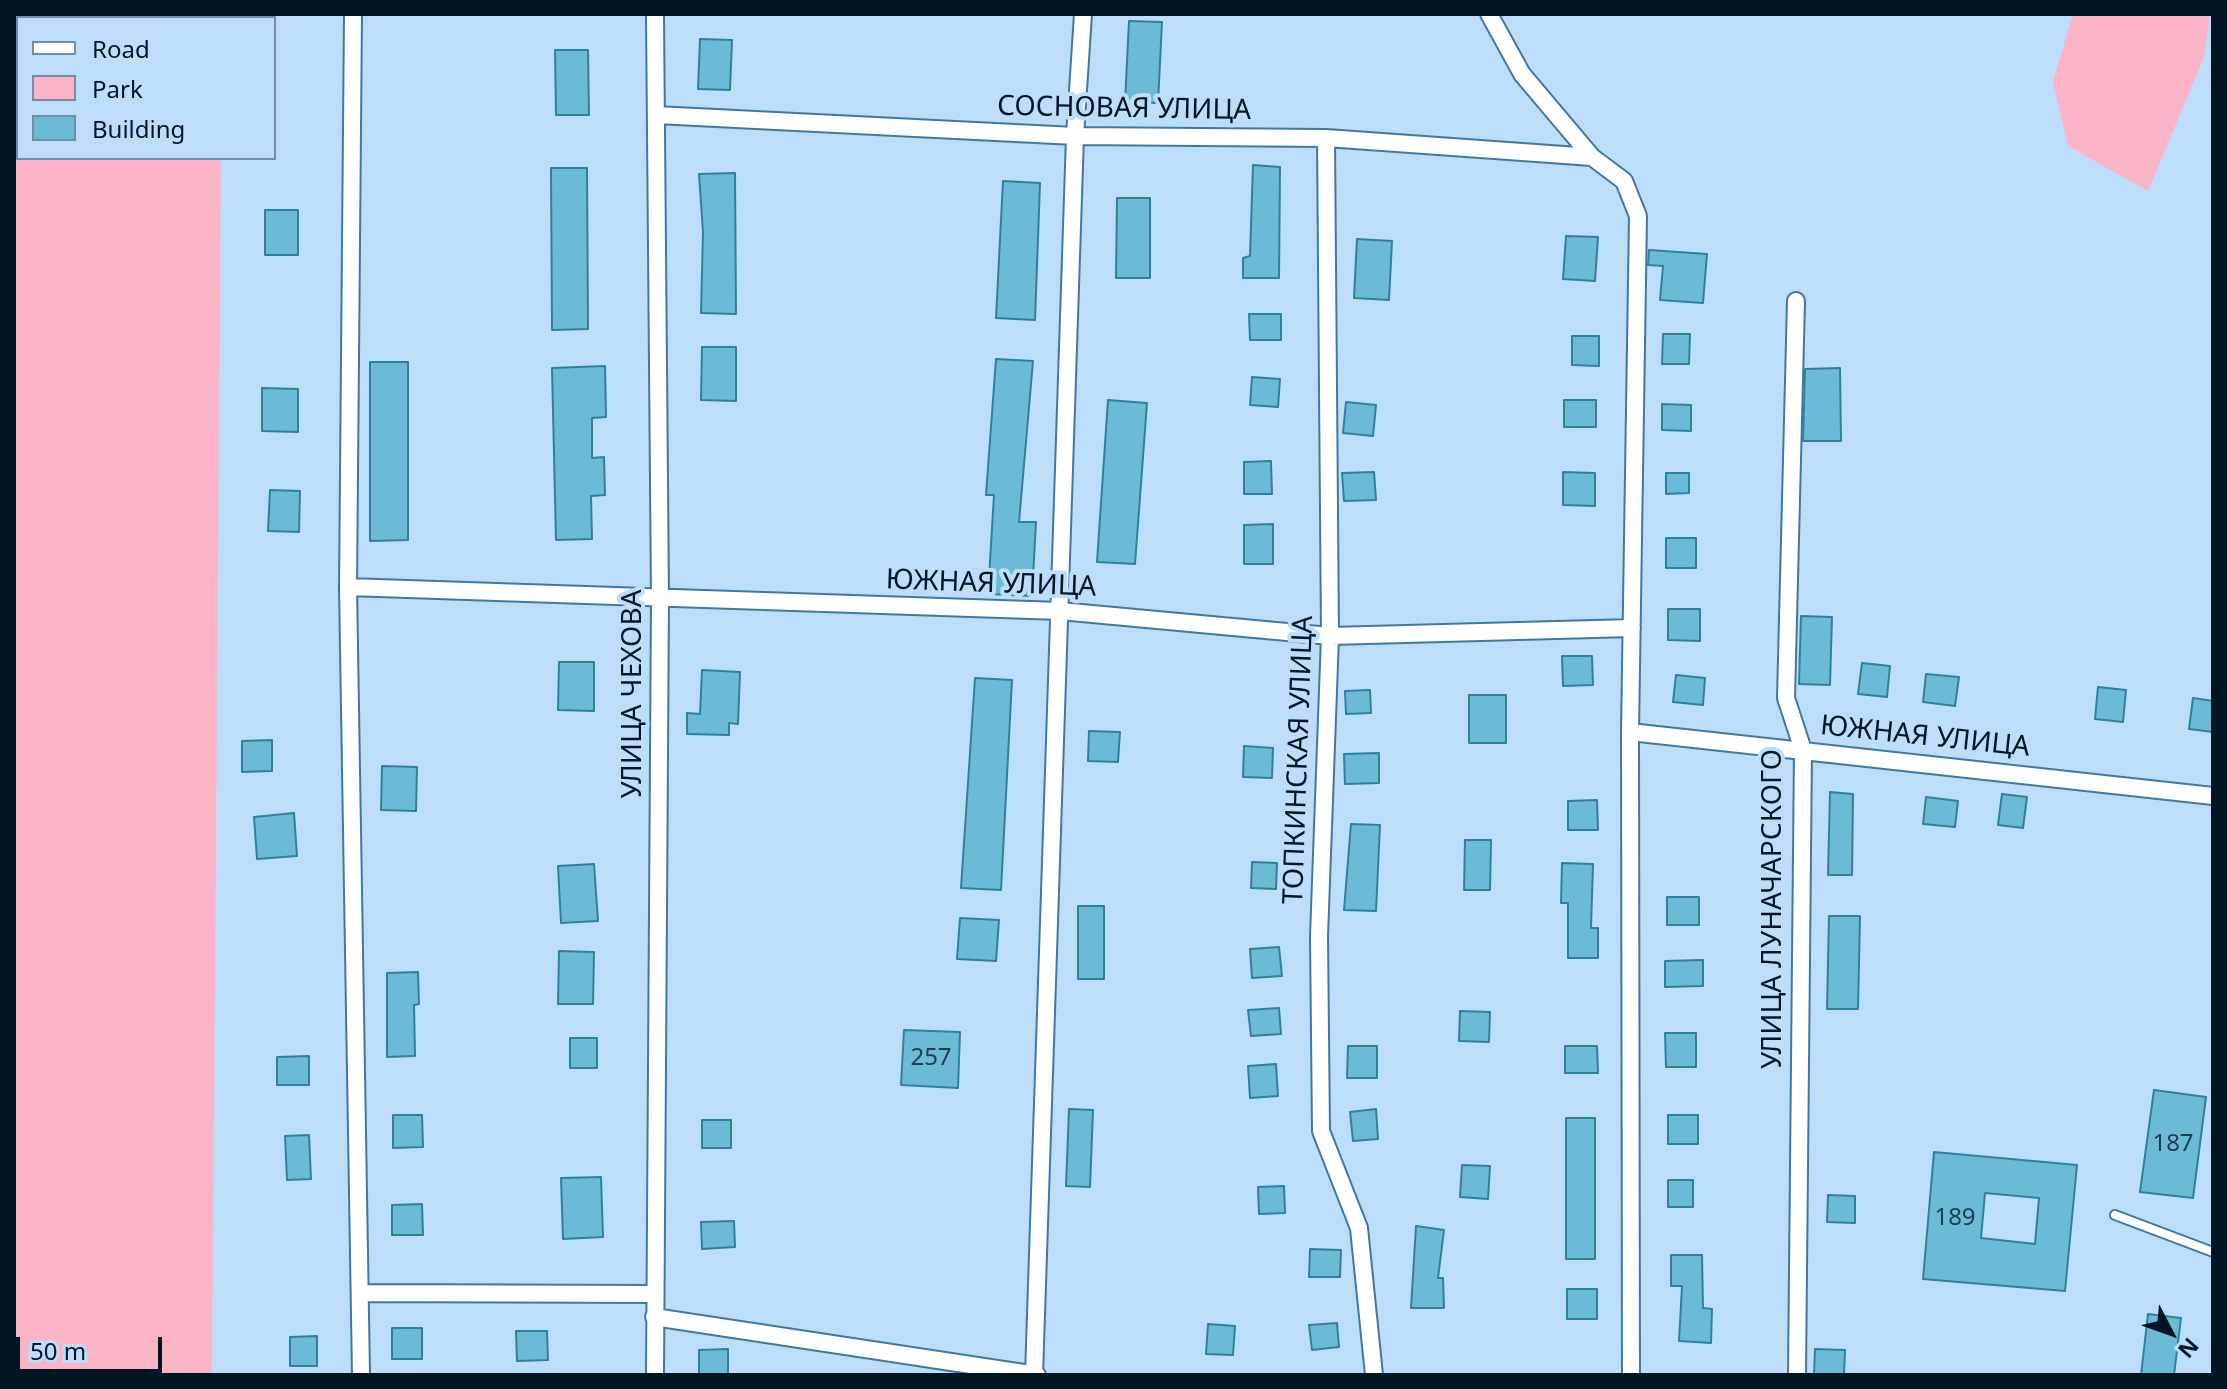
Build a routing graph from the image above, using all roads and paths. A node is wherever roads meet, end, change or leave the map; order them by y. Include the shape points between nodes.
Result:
1 (353, 14) edge
2 (655, 14) edge
3 (1083, 14) edge
4 (1489, 14) edge
5 (656, 115) junction
6 (1075, 136) junction
7 (1326, 138) junction
8 (1592, 157) junction
9 (1796, 301) dead end
10 (348, 587) junction
11 (660, 599) junction
12 (1060, 611) junction
13 (1632, 628) junction
14 (1330, 636) junction
15 (1630, 732) junction
16 (1803, 750) junction
17 (2213, 796) edge
18 (2115, 1215) dead end
19 (2213, 1252) edge
20 (360, 1293) junction
21 (654, 1294) junction
22 (654, 1317) junction
23 (361, 1375) edge
24 (655, 1375) edge
25 (1035, 1375) edge
26 (1374, 1375) edge
27 (1631, 1375) edge
28 (1797, 1375) edge

1 - 10 street
2 - 5 street, УЛИЦА ЧЕХОВА
3 - 6 street
4 - 8 street via 1522,74
5 - 6 street, СОСНОВАЯ УЛИЦА
5 - 11 street, УЛИЦА ЧЕХОВА
6 - 7 street, СОСНОВАЯ УЛИЦА
6 - 12 street
7 - 8 street, СОСНОВАЯ УЛИЦА
7 - 14 street, ТОПКИНСКАЯ УЛИЦА
8 - 13 street via 1624,181 1638,216
9 - 16 street, УЛИЦА ЛУНАЧАРСКОГО via 1786,698
10 - 11 street, ЮЖНАЯ УЛИЦА
10 - 20 street
11 - 12 street, ЮЖНАЯ УЛИЦА
11 - 21 street, УЛИЦА ЧЕХОВА
12 - 14 street, ЮЖНАЯ УЛИЦА
12 - 25 street
13 - 14 street, ЮЖНАЯ УЛИЦА
13 - 15 street
14 - 26 street, ТОПКИНСКАЯ УЛИЦА via 1319,936 1321,1131 1359,1228
15 - 16 street, ЮЖНАЯ УЛИЦА
15 - 27 street
16 - 17 street, ЮЖНАЯ УЛИЦА
16 - 28 street, УЛИЦА ЛУНАЧАРСКОГО
18 - 19 lane
20 - 21 street
20 - 23 street
21 - 22 street, УЛИЦА ЧЕХОВА
22 - 24 street, УЛИЦА ЧЕХОВА
22 - 25 street

